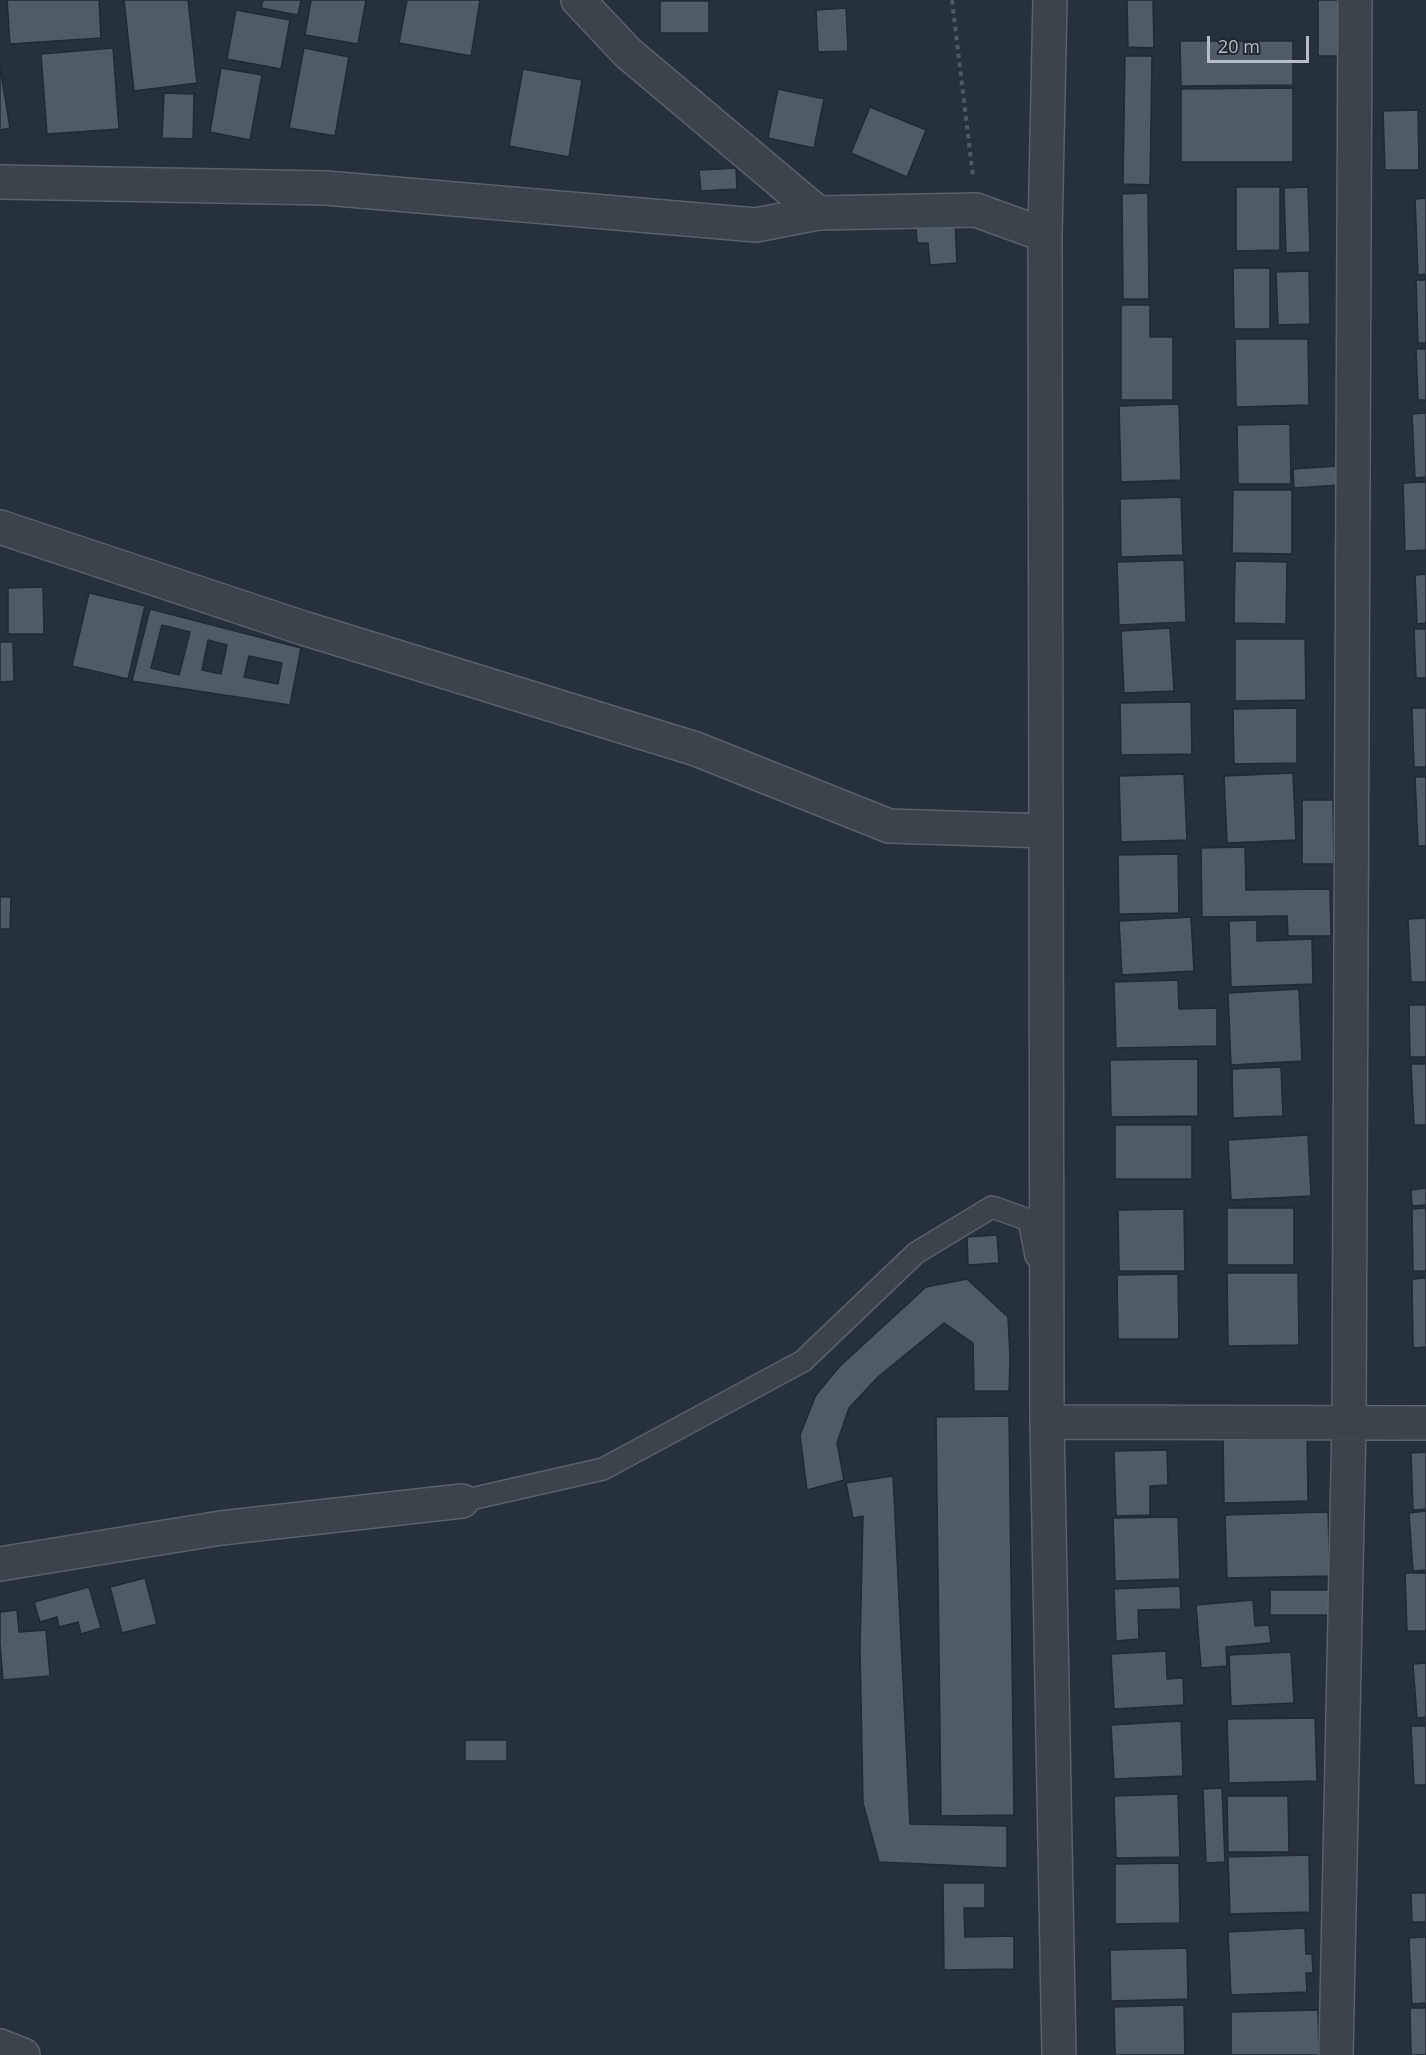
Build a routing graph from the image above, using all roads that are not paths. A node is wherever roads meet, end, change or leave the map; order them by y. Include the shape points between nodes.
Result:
1 (578, 0) edge
2 (1050, 0) edge
3 (1355, 0) edge
4 (0, 182) edge
5 (818, 213) junction
6 (1044, 236) junction
7 (0, 526) edge
8 (1046, 831) junction
9 (1047, 1315) junction
10 (1047, 1422) junction
11 (1350, 1422) junction
12 (1426, 1423) edge
13 (462, 1501) joint
14 (0, 1564) edge
15 (0, 2046) edge
16 (23, 2055) edge
17 (1059, 2055) edge
18 (1336, 2055) edge

1 - 5 street via 628,53
2 - 6 street
3 - 11 street
4 - 5 street via 326,188 756,225
5 - 6 street via 976,210
6 - 8 street
7 - 8 street via 303,628 696,748 889,826
8 - 9 street
9 - 10 street
9 - 13 lane via 1029,1220 992,1207 916,1253 803,1361 603,1469
10 - 11 street
10 - 17 street
11 - 12 street
11 - 18 street
13 - 14 street via 221,1528
15 - 16 street

